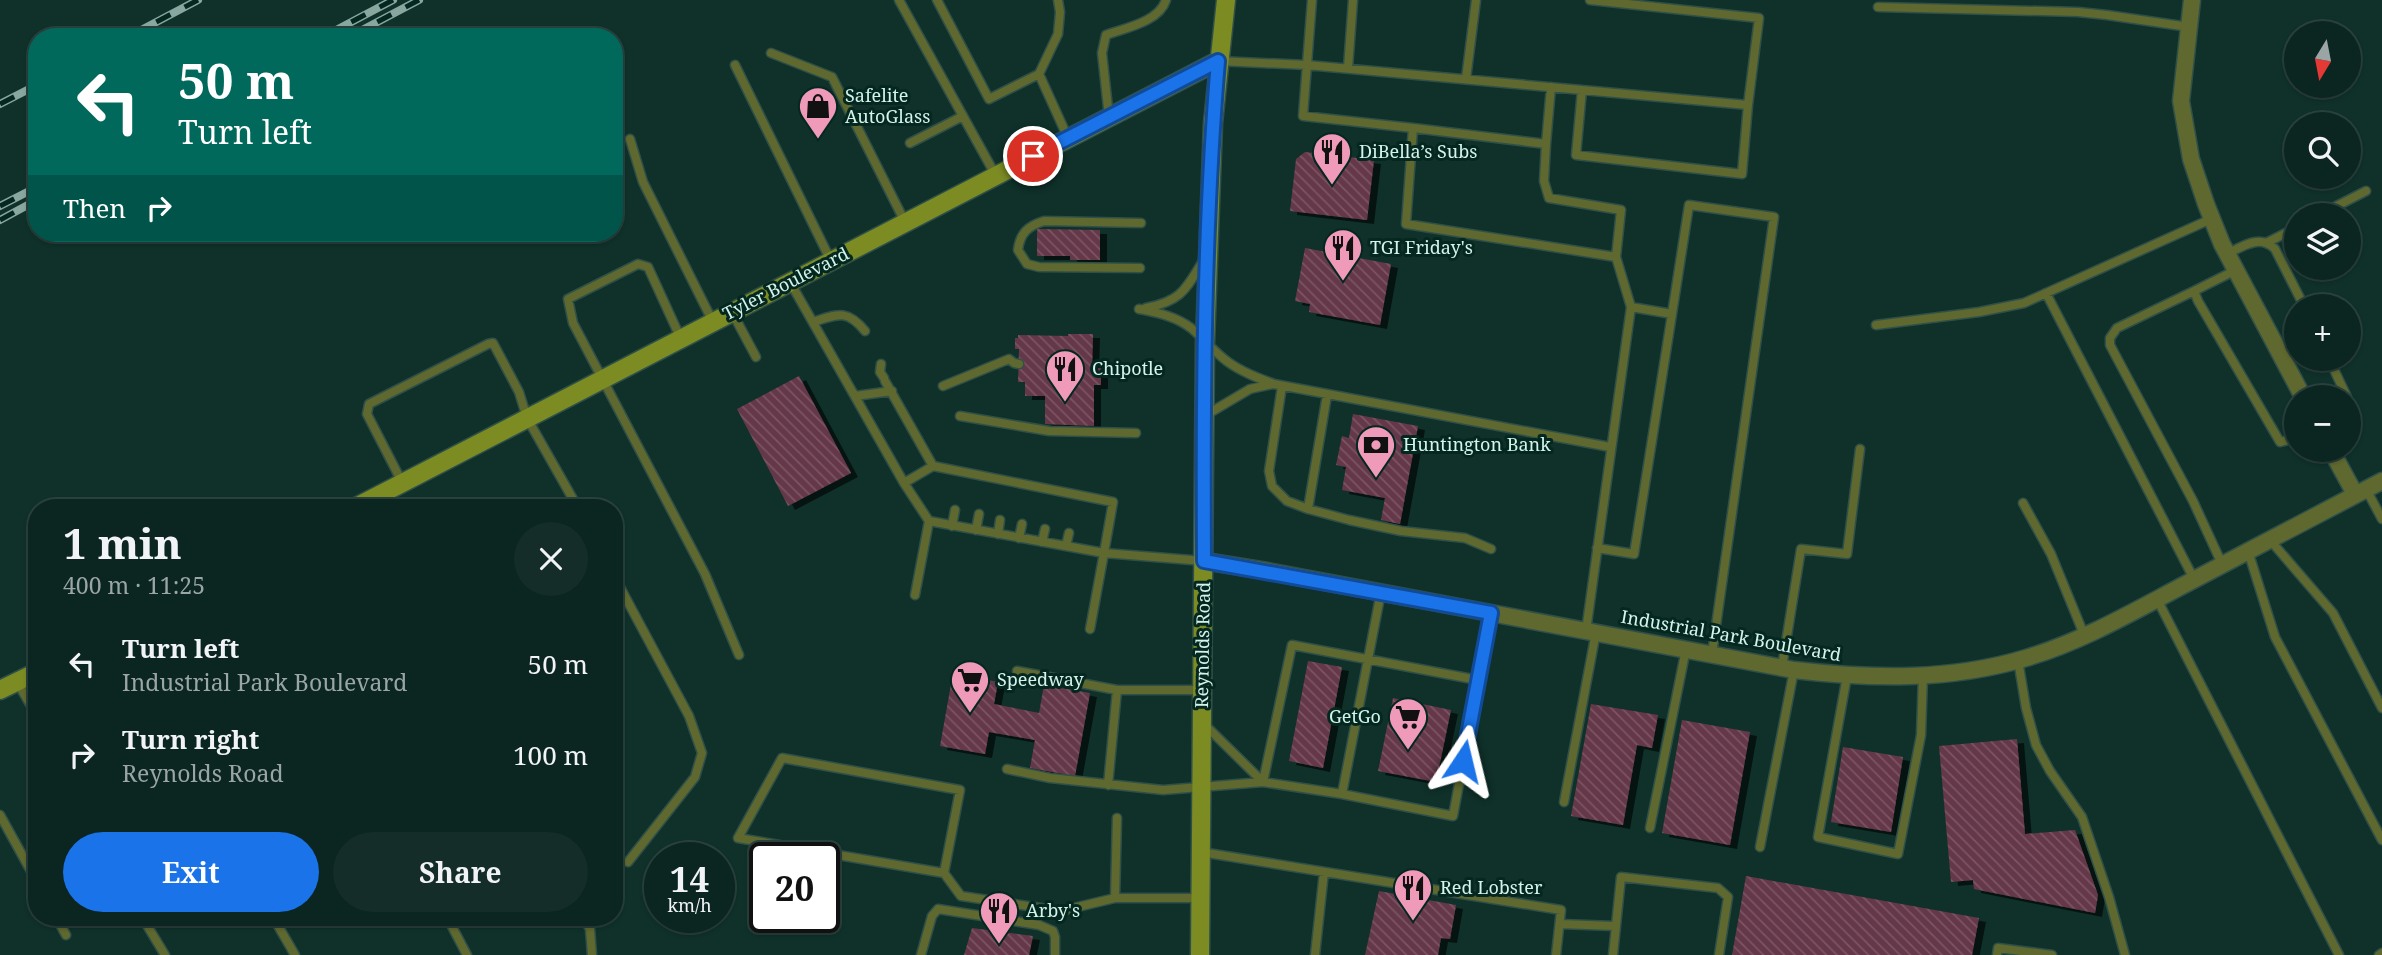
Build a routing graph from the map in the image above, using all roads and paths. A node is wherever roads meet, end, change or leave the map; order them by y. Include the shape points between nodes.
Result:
1 (899, 0) edge
2 (937, 0) edge
3 (1058, 0) edge
4 (1166, 0) edge
5 (1226, 0) edge
6 (1312, 0) edge
7 (1353, 0) edge
8 (1476, 0) edge
9 (1590, 0) edge
10 (2192, 0) edge
11 (1878, 7) dead end
12 (2189, 27) junction
13 (771, 52) dead end
14 (1218, 61) junction
15 (736, 65) dead end
16 (1307, 65) junction
17 (1348, 68) junction
18 (1039, 74) junction
19 (1466, 79) junction
20 (1551, 87) junction
21 (1582, 90) junction
22 (1748, 105) junction
23 (963, 116) junction
24 (1109, 117) junction
25 (1413, 128) junction
26 (1068, 138) junction
27 (629, 139) dead end
28 (910, 143) dead end
29 (1546, 144) junction
30 (996, 176) junction
31 (2366, 191) dead end
32 (2342, 203) edge
33 (2211, 219) junction
34 (905, 223) junction
35 (1141, 223) dead end
36 (2284, 234) edge
37 (2269, 242) junction
38 (1208, 252) junction
39 (2227, 254) junction
40 (1616, 257) junction
41 (831, 261) junction
42 (1140, 268) dead end
43 (2236, 270) junction
44 (790, 282) junction
45 (2194, 290) junction
46 (2046, 293) junction
47 (2298, 294) edge
48 (1632, 307) junction
49 (732, 312) junction
50 (1672, 314) junction
51 (713, 322) junction
52 (813, 322) junction
53 (1876, 325) dead end
54 (865, 331) dead end
55 (681, 339) junction
56 (1205, 343) junction
57 (756, 357) dead end
58 (881, 364) dead end
59 (1018, 364) dead end
60 (604, 379) junction
61 (1278, 385) junction
62 (2297, 385) edge
63 (943, 386) dead end
64 (891, 391) junction
65 (1327, 395) junction
66 (855, 396) junction
67 (960, 416) dead end
68 (1203, 416) junction
69 (527, 418) junction
70 (1136, 433) dead end
71 (2284, 441) edge
72 (1611, 447) junction
73 (1860, 449) dead end
74 (2340, 462) edge
75 (933, 466) junction
76 (962, 472) junction
77 (2382, 481) edge
78 (402, 483) junction
79 (904, 483) junction
80 (960, 484) dead end
81 (2361, 492) junction
82 (1077, 495) junction
83 (373, 499) edge
84 (573, 499) edge
85 (2022, 503) dead end
86 (1074, 507) dead end
87 (1308, 509) junction
88 (955, 510) dead end
89 (979, 514) dead end
90 (2382, 519) edge
91 (1000, 520) dead end
92 (929, 521) junction
93 (1022, 524) dead end
94 (952, 526) junction
95 (1045, 529) dead end
96 (976, 530) junction
97 (1069, 533) dead end
98 (998, 534) junction
99 (1019, 538) junction
100 (2270, 540) junction
101 (1042, 542) junction
102 (1066, 546) junction
103 (1491, 548) dead end
104 (1597, 548) junction
105 (2248, 551) junction
106 (1104, 554) junction
107 (1204, 561) junction
108 (2222, 564) junction
109 (2194, 579) junction
110 (1381, 592) junction
111 (623, 593) edge
112 (915, 595) dead end
113 (2157, 599) junction
114 (1491, 613) junction
115 (1090, 629) dead end
116 (1591, 631) junction
117 (2085, 637) junction
118 (1686, 649) junction
119 (1712, 654) junction
120 (739, 655) dead end
121 (1368, 660) junction
122 (2018, 660) junction
123 (1788, 668) junction
124 (1017, 671) dead end
125 (1923, 675) junction
126 (28, 676) edge
127 (1847, 676) junction
128 (1478, 680) junction
129 (17, 682) junction
130 (1117, 690) junction
131 (1202, 690) junction
132 (0, 691) edge
133 (28, 701) edge
134 (2382, 708) edge
135 (1202, 721) junction
136 (1007, 769) dead end
137 (1263, 782) junction
138 (1108, 785) junction
139 (1201, 786) junction
140 (1342, 794) junction
141 (1564, 802) dead end
142 (0, 815) edge
143 (1117, 818) dead end
144 (1650, 828) dead end
145 (2382, 839) edge
146 (1760, 848) dead end
147 (1201, 852) junction
148 (628, 862) dead end
149 (28, 866) edge
150 (944, 873) junction
151 (1324, 873) junction
152 (1115, 898) junction
153 (1200, 898) junction
154 (1560, 924) junction
155 (61, 926) edge
156 (147, 926) edge
157 (278, 926) edge
158 (452, 926) edge
159 (588, 926) edge
160 (1615, 926) junction
161 (66, 935) dead end
162 (165, 955) edge
163 (295, 955) edge
164 (467, 955) edge
165 (592, 955) edge
166 (921, 955) edge
167 (1055, 955) edge
168 (1200, 955) edge
169 (1315, 955) edge
170 (1556, 955) edge
171 (1614, 955) edge
172 (1718, 955) edge
173 (1997, 955) edge
174 (2052, 955) edge
175 (2125, 955) edge
176 (2339, 955) edge

1 - 23 lane
2 - 18 lane via 989,99
3 - 18 lane via 1058,34
4 - 24 lane via 1147,20 1106,35 1102,53
5 - 14 street, Reynolds Road
6 - 16 lane
7 - 17 lane
8 - 19 lane
9 - 22 lane via 1759,18
10 - 12 street
11 - 12 lane via 2078,12
12 - 33 street via 2181,101 2191,159
13 - 34 lane via 832,77
14 - 16 lane
14 - 24 street, Tyler Boulevard
14 - 38 street, Reynolds Road
15 - 41 lane
16 - 17 lane
16 - 25 lane via 1303,116
17 - 19 lane
18 - 26 lane
19 - 20 lane
20 - 21 lane
20 - 29 lane
21 - 22 lane
21 - 22 lane via 1576,155 1742,174
23 - 28 lane
23 - 30 lane
24 - 26 street, Tyler Boulevard
25 - 29 lane
25 - 40 lane via 1406,224
26 - 30 street, Tyler Boulevard
27 - 51 lane via 643,181
29 - 40 lane via 1544,181 1549,198 1621,210
30 - 34 street, Tyler Boulevard
31 - 32 lane
33 - 39 street
33 - 46 lane
34 - 41 street, Tyler Boulevard
35 - 42 lane via 1044,221 1025,231 1018,250 1027,264 1039,267
36 - 37 lane
37 - 39 lane via 2247,243
37 - 47 lane
38 - 56 street, Reynolds Road
38 - 56 lane via 1175,299 1139,309 1179,320
39 - 43 street
40 - 48 lane
41 - 44 street, Tyler Boulevard
43 - 45 lane
43 - 62 street
44 - 49 street, Tyler Boulevard
44 - 52 lane
45 - 71 lane via 2280,442
45 - 108 lane via 2117,328 2110,345
46 - 53 lane via 2024,303 1979,312
46 - 109 lane
48 - 50 lane
48 - 72 lane
49 - 51 street, Tyler Boulevard
49 - 57 lane
50 - 104 lane via 1634,554
50 - 119 lane via 1689,205 1774,217
51 - 55 street, Tyler Boulevard
52 - 54 lane via 845,314
52 - 66 lane
55 - 60 street, Tyler Boulevard
55 - 60 lane via 648,267 638,264 568,299 573,323
56 - 61 lane via 1243,372
56 - 68 street, Reynolds Road
58 - 64 lane via 880,372
59 - 63 lane via 1009,359
60 - 69 street, Tyler Boulevard
60 - 120 lane via 705,575
61 - 65 lane
61 - 68 lane via 1250,388
61 - 87 lane via 1269,471 1272,486 1287,501
64 - 66 lane
64 - 75 lane
65 - 72 lane
65 - 87 lane
66 - 79 lane
67 - 70 lane via 1049,431
68 - 107 street, Reynolds Road
69 - 78 street, Tyler Boulevard
69 - 78 lane via 519,392 493,344 369,404 367,414
69 - 84 lane
72 - 104 lane
73 - 123 lane via 1847,554 1801,549
74 - 81 street
75 - 76 lane
75 - 79 lane
76 - 80 lane
76 - 82 lane via 985,482
77 - 81 street, Industrial Park Boulevard
78 - 83 street, Tyler Boulevard
79 - 92 lane
81 - 90 lane
81 - 100 street, Industrial Park Boulevard
82 - 86 lane
82 - 106 lane via 1113,502
85 - 117 lane via 2051,554
87 - 103 lane via 1401,531 1465,538
88 - 94 lane
89 - 96 lane
91 - 98 lane
92 - 94 lane
92 - 112 lane
93 - 99 lane
94 - 96 lane
95 - 101 lane
96 - 98 lane
97 - 102 lane
98 - 99 lane
99 - 101 lane
100 - 105 street, Industrial Park Boulevard
100 - 134 lane via 2333,613
101 - 102 lane
102 - 106 lane
104 - 116 lane
105 - 108 street, Industrial Park Boulevard
105 - 145 lane via 2275,637
106 - 107 lane
106 - 115 lane
107 - 110 street, Industrial Park Boulevard
107 - 131 street, Reynolds Road
108 - 109 street, Industrial Park Boulevard
109 - 113 street, Industrial Park Boulevard
110 - 114 street, Industrial Park Boulevard
110 - 121 lane
111 - 148 lane via 689,716 702,752 695,777
113 - 117 street, Industrial Park Boulevard
113 - 176 lane
114 - 116 street, Industrial Park Boulevard
114 - 128 lane
116 - 118 street, Industrial Park Boulevard
116 - 141 lane
117 - 122 street, Industrial Park Boulevard
118 - 119 street, Industrial Park Boulevard
118 - 144 lane
119 - 123 street, Industrial Park Boulevard
121 - 128 lane
121 - 137 lane via 1292,645
121 - 140 lane
122 - 125 street, Industrial Park Boulevard
122 - 175 lane via 2036,745 2082,817
123 - 127 street, Industrial Park Boulevard
123 - 146 lane
124 - 130 lane
125 - 127 street, Industrial Park Boulevard
125 - 127 lane via 1921,734 1898,854 1818,837
126 - 129 street
128 - 140 lane via 1453,816
129 - 132 street
129 - 133 lane
130 - 131 lane
130 - 138 lane
131 - 135 street, Reynolds Road
135 - 137 lane
135 - 139 street, Reynolds Road
136 - 138 lane
137 - 139 lane
137 - 140 lane
138 - 139 lane via 1163,790
139 - 147 street, Reynolds Road
142 - 149 lane
143 - 152 lane
147 - 151 lane
147 - 153 street, Reynolds Road
150 - 150 lane via 960,790 782,758 738,838
150 - 152 lane via 961,896 1060,911
151 - 154 lane via 1561,911
151 - 169 lane
152 - 153 lane
153 - 168 street, Reynolds Road
154 - 160 lane
154 - 170 lane
155 - 161 lane
156 - 162 lane
157 - 163 lane
158 - 164 lane
159 - 165 lane
160 - 171 lane
160 - 172 lane via 1622,877 1718,888 1728,897
166 - 167 lane via 932,916 939,909 1040,925 1053,931
173 - 174 lane via 1998,948

